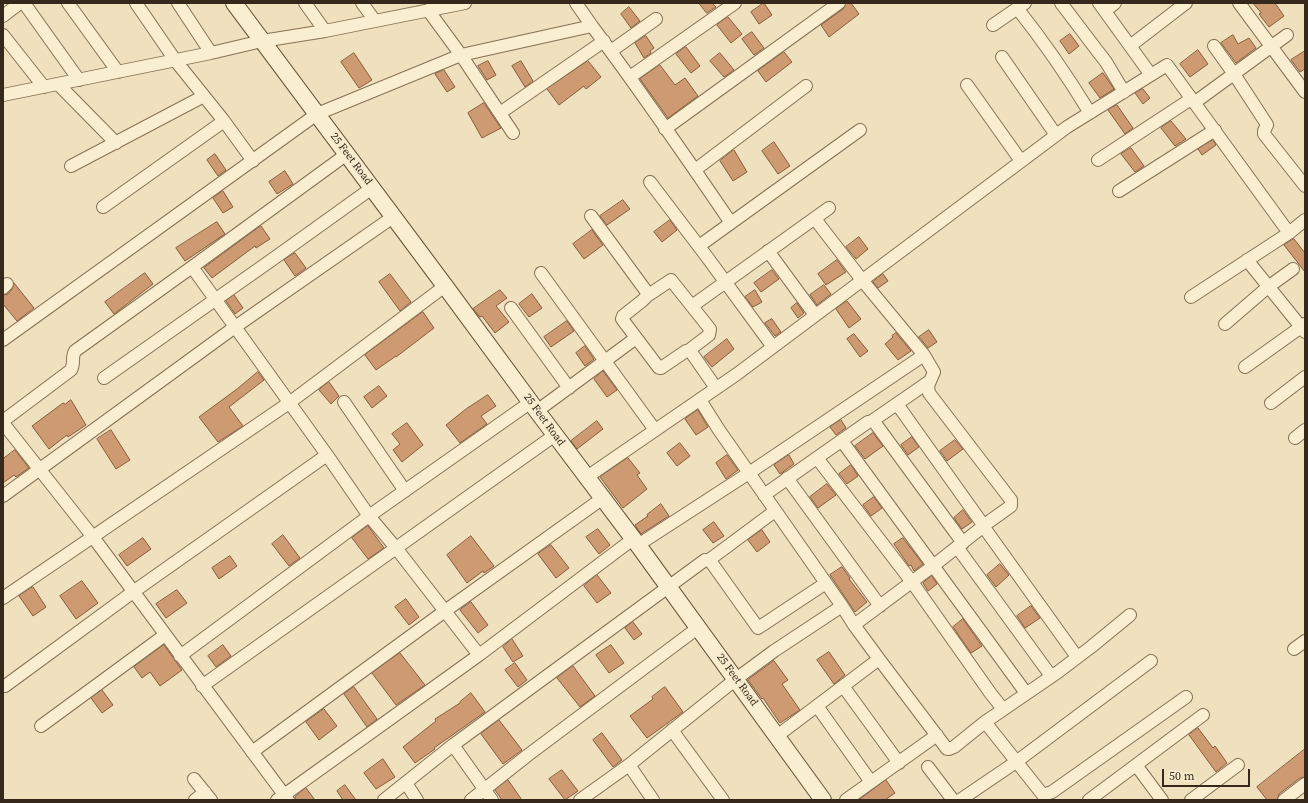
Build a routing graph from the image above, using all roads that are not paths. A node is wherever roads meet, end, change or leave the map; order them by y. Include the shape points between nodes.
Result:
1 (20, 3) edge
2 (24, 3) edge
3 (68, 3) edge
4 (136, 3) edge
5 (178, 3) edge
6 (234, 3) edge
7 (305, 3) edge
8 (362, 3) edge
9 (465, 3) edge
10 (576, 3) edge
11 (735, 3) edge
12 (839, 3) edge
13 (1061, 3) edge
14 (1115, 3) edge
15 (1186, 3) edge
16 (1239, 3) edge
17 (1021, 6) edge
18 (1102, 7) edge
19 (428, 10) junction
20 (3, 16) edge
21 (656, 19) dead end
22 (375, 21) junction
23 (993, 25) dead end
24 (592, 26) junction
25 (325, 30) junction
26 (1287, 34) dead end
27 (3, 35) edge
28 (262, 41) junction
29 (604, 41) junction
30 (1130, 46) junction
31 (1214, 46) dead end
32 (1271, 46) junction
33 (611, 51) junction
34 (211, 53) junction
35 (461, 55) junction
36 (1002, 57) dead end
37 (175, 60) junction
38 (118, 72) junction
39 (1234, 74) junction
40 (1151, 75) junction
41 (630, 77) junction
42 (79, 80) junction
43 (58, 84) junction
44 (967, 85) dead end
45 (806, 86) dead end
46 (44, 87) junction
47 (1124, 92) junction
48 (1305, 92) edge
49 (3, 95) edge
50 (204, 96) junction
51 (1193, 101) junction
52 (500, 113) junction
53 (1090, 113) junction
54 (317, 114) junction
55 (224, 121) junction
56 (665, 128) junction
57 (860, 130) dead end
58 (1215, 130) junction
59 (513, 133) dead end
60 (1056, 135) junction
61 (116, 143) junction
62 (347, 154) junction
63 (1098, 160) dead end
64 (253, 161) junction
65 (1021, 162) junction
66 (71, 166) dead end
67 (695, 170) junction
68 (650, 182) dead end
69 (1305, 186) edge
70 (372, 188) junction
71 (1119, 192) dead end
72 (103, 208) dead end
73 (829, 208) dead end
74 (591, 216) dead end
75 (393, 217) junction
76 (815, 219) junction
77 (1305, 220) edge
78 (732, 223) junction
79 (1289, 233) junction
80 (699, 246) junction
81 (768, 252) junction
82 (1247, 260) junction
83 (192, 268) junction
84 (1293, 269) dead end
85 (541, 273) dead end
86 (862, 280) junction
87 (725, 282) junction
88 (445, 286) junction
89 (1268, 287) junction
90 (647, 296) junction
91 (1191, 296) dead end
92 (215, 299) junction
93 (692, 306) junction
94 (511, 308) dead end
95 (816, 315) junction
96 (1225, 324) dead end
97 (235, 327) junction
98 (1304, 328) edge
99 (636, 338) junction
100 (3, 340) edge
101 (774, 346) junction
102 (688, 351) junction
103 (924, 355) junction
104 (605, 361) junction
105 (1245, 367) dead end
106 (1305, 377) edge
107 (104, 378) dead end
108 (930, 381) junction
109 (569, 388) junction
110 (716, 388) junction
111 (700, 400) junction
112 (289, 402) junction
113 (344, 402) dead end
114 (1271, 403) dead end
115 (897, 404) junction
116 (534, 407) junction
117 (872, 421) junction
118 (3, 422) edge
119 (655, 430) junction
120 (1305, 430) edge
121 (555, 435) junction
122 (1295, 438) dead end
123 (842, 441) junction
124 (327, 455) junction
125 (817, 458) junction
126 (39, 470) junction
127 (749, 473) junction
128 (587, 477) junction
129 (788, 478) junction
130 (405, 491) junction
131 (764, 495) junction
132 (3, 496) edge
133 (603, 498) junction
134 (775, 511) junction
135 (369, 516) junction
136 (984, 526) junction
137 (93, 537) junction
138 (636, 542) junction
139 (960, 545) junction
140 (396, 548) junction
141 (709, 560) junction
142 (933, 566) junction
143 (912, 582) junction
144 (826, 583) junction
145 (668, 586) junction
146 (133, 592) junction
147 (3, 598) edge
148 (842, 606) junction
149 (880, 606) junction
150 (445, 611) junction
151 (1130, 615) dead end
152 (854, 625) junction
153 (698, 627) junction
154 (165, 635) junction
155 (1305, 641) edge
156 (1294, 649) dead end
157 (478, 655) junction
158 (180, 656) junction
159 (1077, 657) junction
160 (879, 659) junction
161 (1151, 661) dead end
162 (1051, 676) junction
163 (736, 679) junction
164 (5, 686) dead end
165 (202, 686) junction
166 (844, 686) junction
167 (1026, 693) junction
168 (1186, 697) dead end
169 (817, 706) junction
170 (1003, 709) junction
171 (1203, 715) dead end
172 (986, 722) junction
173 (40, 726) dead end
174 (672, 730) junction
175 (777, 736) junction
176 (937, 736) junction
177 (453, 745) junction
178 (252, 752) junction
179 (1016, 762) junction
180 (898, 763) junction
181 (628, 765) junction
182 (1136, 765) junction
183 (1238, 765) dead end
184 (928, 767) dead end
185 (194, 779) dead end
186 (871, 782) junction
187 (406, 783) junction
188 (1305, 784) edge
189 (484, 790) junction
190 (208, 796) edge
191 (283, 798) edge
192 (195, 800) edge
193 (384, 800) edge
194 (417, 800) edge
195 (471, 800) edge
196 (492, 800) edge
197 (580, 800) edge
198 (653, 800) edge
199 (723, 800) edge
200 (823, 800) edge
201 (846, 800) edge
202 (953, 800) edge
203 (960, 800) edge
204 (1089, 800) edge
205 (1162, 800) edge
206 (1191, 800) edge
207 (1284, 800) edge

1 - 20 street
2 - 42 street
3 - 38 street
4 - 37 street
5 - 34 street
6 - 28 street, 25 Feet Road
7 - 25 street
8 - 22 street
9 - 19 street
10 - 24 street
11 - 41 street
12 - 56 street
13 - 47 street via 1106,62
14 - 18 street
15 - 30 street
16 - 32 street
17 - 23 street
17 - 53 street
18 - 30 street
19 - 22 street
19 - 35 street
21 - 33 street
22 - 25 street
24 - 29 street
24 - 35 street
25 - 28 street
26 - 32 street
27 - 46 street
28 - 34 street
28 - 54 street, 25 Feet Road
29 - 33 street
29 - 52 street
30 - 40 street
31 - 39 street
32 - 39 street
32 - 48 street
33 - 41 street
34 - 37 street
35 - 52 street
35 - 54 street
36 - 60 street
37 - 38 street
37 - 50 street
38 - 42 street
39 - 51 street
39 - 69 street via 1267,125 1264,134
40 - 47 street
40 - 51 street via 1167,65
41 - 56 street
42 - 43 street
43 - 46 street
43 - 61 street
44 - 65 street
45 - 67 street
46 - 49 street
47 - 53 street
50 - 55 street
50 - 61 street
51 - 58 street
51 - 63 street
52 - 59 street
53 - 60 street
54 - 62 street, 25 Feet Road
54 - 64 street
55 - 64 street
55 - 72 street
56 - 67 street
57 - 78 street
58 - 71 street
58 - 79 street
60 - 65 street
61 - 66 street
62 - 70 street, 25 Feet Road
62 - 83 street
64 - 100 street
65 - 86 street
67 - 78 street
68 - 80 street
70 - 75 street, 25 Feet Road
70 - 92 street
73 - 76 street
74 - 90 street
75 - 88 street, 25 Feet Road
75 - 97 street
76 - 81 street
76 - 86 street
77 - 79 street
78 - 80 street
79 - 82 street
80 - 87 street
81 - 87 street
81 - 95 street
82 - 89 street
82 - 91 street
83 - 92 street
83 - 118 street via 75,351 71,370
84 - 89 street
85 - 104 street
86 - 95 street
86 - 103 street
87 - 93 street
87 - 101 street
88 - 112 street
88 - 116 street, 25 Feet Road
89 - 96 street
89 - 98 street
90 - 93 street via 672,280
90 - 99 street via 622,318
92 - 97 street
92 - 107 street
93 - 102 street via 710,332
94 - 109 street
95 - 101 street
97 - 112 street
97 - 126 street
98 - 105 street
99 - 102 street via 659,368
99 - 104 street
101 - 110 street
102 - 110 street
103 - 108 street via 934,372
103 - 127 street
104 - 109 street
104 - 119 street
106 - 114 street
108 - 115 street
108 - 136 street via 930,393 1011,500 1011,506
109 - 116 street
110 - 111 street
111 - 119 street
111 - 127 street
112 - 124 street
112 - 137 street
113 - 130 street
115 - 117 street
115 - 136 street
116 - 121 street, 25 Feet Road
116 - 130 street
117 - 123 street
117 - 139 street
118 - 126 street
119 - 128 street
120 - 122 street
121 - 128 street, 25 Feet Road
121 - 140 street
123 - 125 street
123 - 142 street
124 - 135 street
124 - 146 street
125 - 129 street
125 - 143 street
126 - 132 street
126 - 137 street
127 - 131 street
127 - 138 street
128 - 133 street, 25 Feet Road
129 - 131 street
129 - 149 street
130 - 135 street
131 - 134 street
133 - 138 street, 25 Feet Road
133 - 150 street
134 - 141 street
134 - 144 street
135 - 140 street
135 - 158 street
136 - 139 street
136 - 159 street
137 - 146 street
137 - 147 street
138 - 145 street, 25 Feet Road
138 - 157 street
139 - 142 street
139 - 162 street
140 - 150 street
140 - 165 street
141 - 144 street via 758,628
141 - 145 street via 705,560
142 - 143 street
142 - 167 street
143 - 149 street
143 - 170 street
144 - 148 street
145 - 153 street, 25 Feet Road
145 - 177 street
146 - 154 street
146 - 164 street
148 - 152 street
148 - 163 street
149 - 152 street
150 - 157 street
150 - 178 street
151 - 159 street
152 - 160 street
153 - 163 street, 25 Feet Road
153 - 189 street
154 - 158 street
154 - 173 street
155 - 156 street
157 - 191 street
158 - 165 street
159 - 162 street
160 - 166 street
160 - 176 street
161 - 179 street
162 - 167 street
163 - 174 street
163 - 175 street, 25 Feet Road
165 - 178 street
166 - 169 street
166 - 180 street
167 - 170 street
168 - 179 street via 1047,795 1043,796
169 - 175 street
169 - 186 street
170 - 172 street
171 - 182 street
172 - 176 street via 949,749
172 - 179 street
174 - 181 street
174 - 199 street
175 - 200 street, 25 Feet Road
176 - 180 street
177 - 187 street
177 - 189 street
178 - 191 street
179 - 203 street
180 - 186 street
181 - 197 street
181 - 198 street
182 - 204 street
182 - 205 street
183 - 206 street
184 - 202 street
185 - 190 street
186 - 201 street
187 - 193 street
187 - 194 street
188 - 207 street
189 - 195 street
189 - 196 street
190 - 192 street

